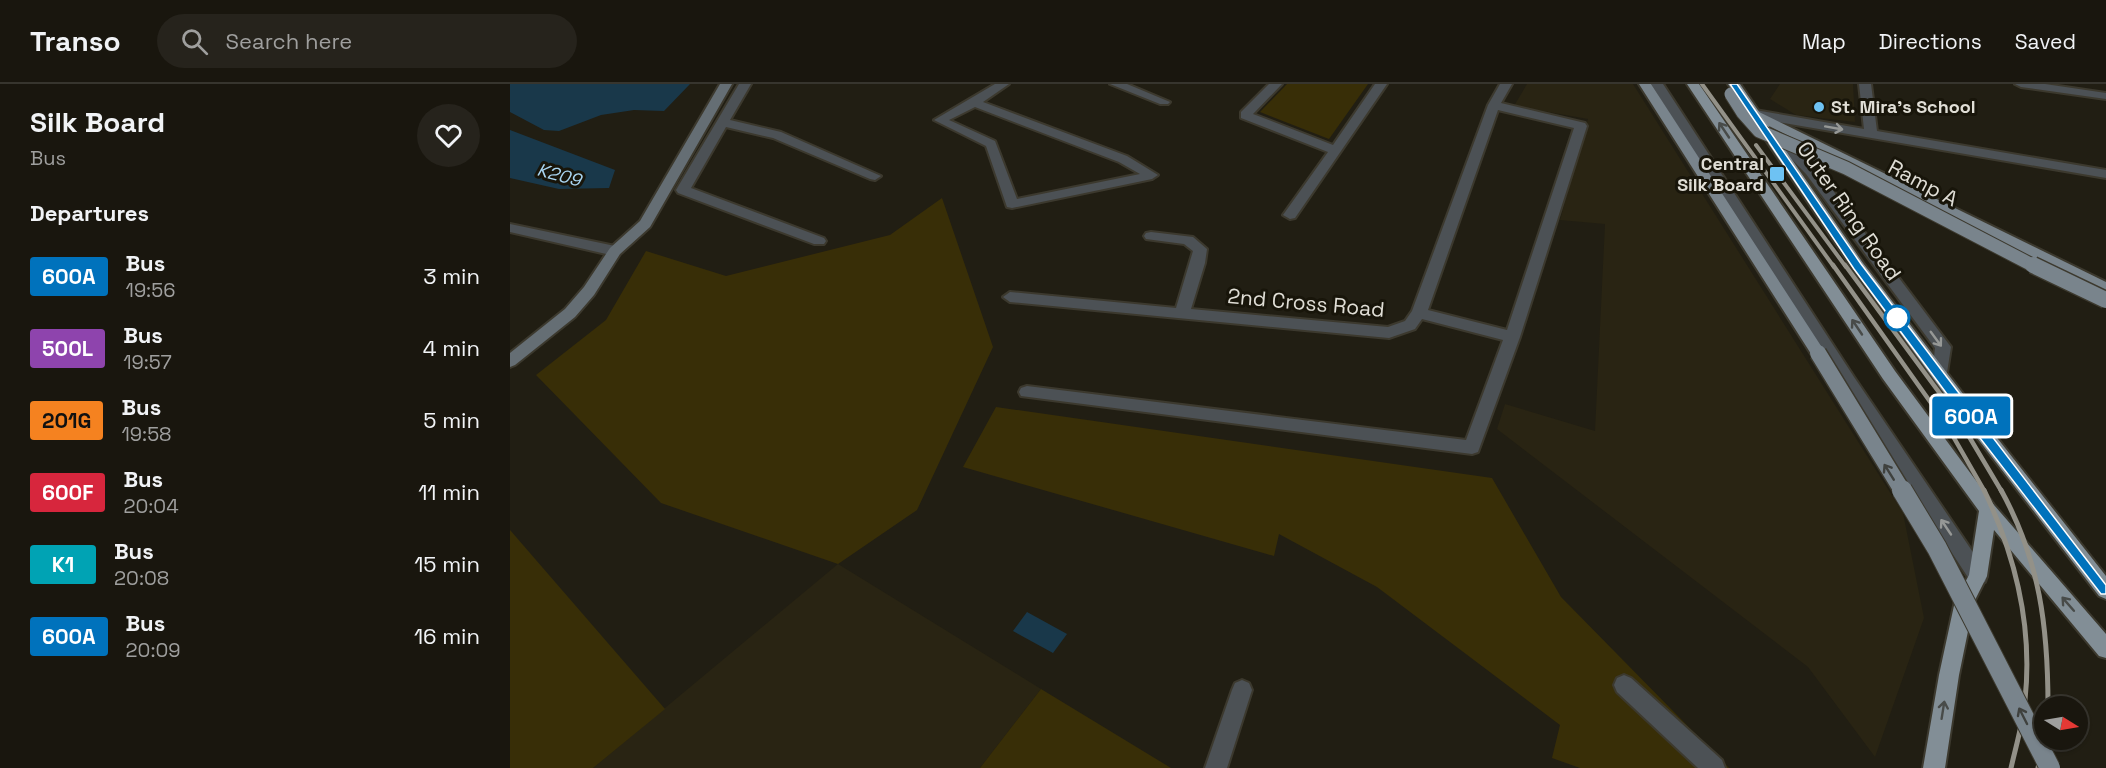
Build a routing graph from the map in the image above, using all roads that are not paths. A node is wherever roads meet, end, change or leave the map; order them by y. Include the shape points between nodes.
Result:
1 (726, 84) edge
2 (745, 84) edge
3 (1003, 84) edge
4 (1116, 84) edge
5 (1276, 84) edge
6 (1381, 84) edge
7 (1506, 84) edge
8 (1646, 84) edge
9 (1656, 84) edge
10 (1693, 84) edge
11 (1865, 84) edge
12 (2021, 84) edge
13 (1730, 87) edge
14 (2106, 96) edge
15 (1164, 102) dead end
16 (974, 103) junction
17 (1494, 105) junction
18 (1755, 114) junction
19 (722, 122) junction
20 (1871, 134) junction
21 (1335, 150) junction
22 (2106, 174) edge
23 (875, 176) dead end
24 (1290, 214) dead end
25 (510, 228) edge
26 (1151, 236) dead end
27 (819, 241) dead end
28 (615, 251) junction
29 (2106, 288) edge
30 (1010, 297) dead end
31 (2106, 300) edge
32 (1182, 313) junction
33 (1419, 313) junction
34 (1512, 338) junction
35 (510, 361) edge
36 (1027, 392) dead end
37 (1988, 510) junction
38 (1978, 576) junction
39 (2106, 590) edge
40 (2106, 649) edge
41 (1624, 685) dead end
42 (1242, 690) dead end
43 (1216, 768) edge
44 (1714, 768) edge
45 (1934, 768) edge
46 (2050, 768) edge

1 - 28 main road via 645,224
2 - 19 street
3 - 16 street
4 - 15 street
5 - 21 street via 1245,115
6 - 21 street
7 - 17 street
46 -> 8 main road, bridge via 1936,548
38 -> 9 street
37 -> 10 highway via 1889,375
11 - 20 street
12 - 14 street
13 - 18 highway, Outer Ring Road
13 - 31 main road, Ramp A, bridge via 1743,113 1759,131 1866,178
16 - 16 street via 940,120 991,144 1012,204 1152,175 1123,159
17 - 33 street
17 - 34 street via 1581,126
18 -> 20 street
18 - 29 main road
18 -> 39 highway, Outer Ring Road via 1858,266
19 - 23 street via 777,135
19 - 27 street via 683,190
20 - 22 street
21 - 24 street
25 - 28 street
26 - 32 street via 1188,240 1200,249
28 - 35 main road via 570,313
30 - 32 street, 2nd Cross Road
32 - 33 street, 2nd Cross Road via 1389,333 1410,325
33 - 34 street
34 - 36 street via 1472,447
37 - 38 highway
40 -> 37 highway
45 -> 38 highway via 1965,602
41 - 44 street
42 - 43 street

